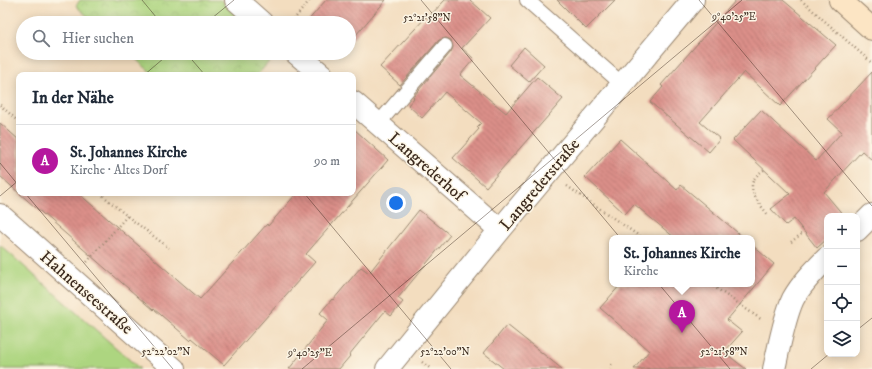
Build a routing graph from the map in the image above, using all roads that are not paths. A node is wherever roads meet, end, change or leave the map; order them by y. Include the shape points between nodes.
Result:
1 (236, 0) edge
2 (527, 0) edge
3 (692, 0) edge
4 (840, 0) edge
5 (254, 16) edge
6 (872, 29) edge
7 (445, 46) dead end
8 (304, 60) edge
9 (318, 72) edge
10 (622, 84) junction
11 (356, 105) edge
12 (378, 124) junction
13 (0, 215) edge
14 (872, 215) edge
15 (860, 227) edge
16 (500, 230) junction
17 (824, 261) edge
18 (174, 369) edge
19 (387, 369) edge
20 (774, 369) edge

1 - 5 street
2 - 10 lane
3 - 10 street, Langrederstraße
4 - 6 street
7 - 12 lane
8 - 9 street
10 - 16 street, Langrederstraße
11 - 12 street, Langrederhof
12 - 16 street, Langrederhof
13 - 18 street, Hahnenseestraße
14 - 15 street
16 - 19 street, Langrederstraße
17 - 20 street via 810,274 793,299

